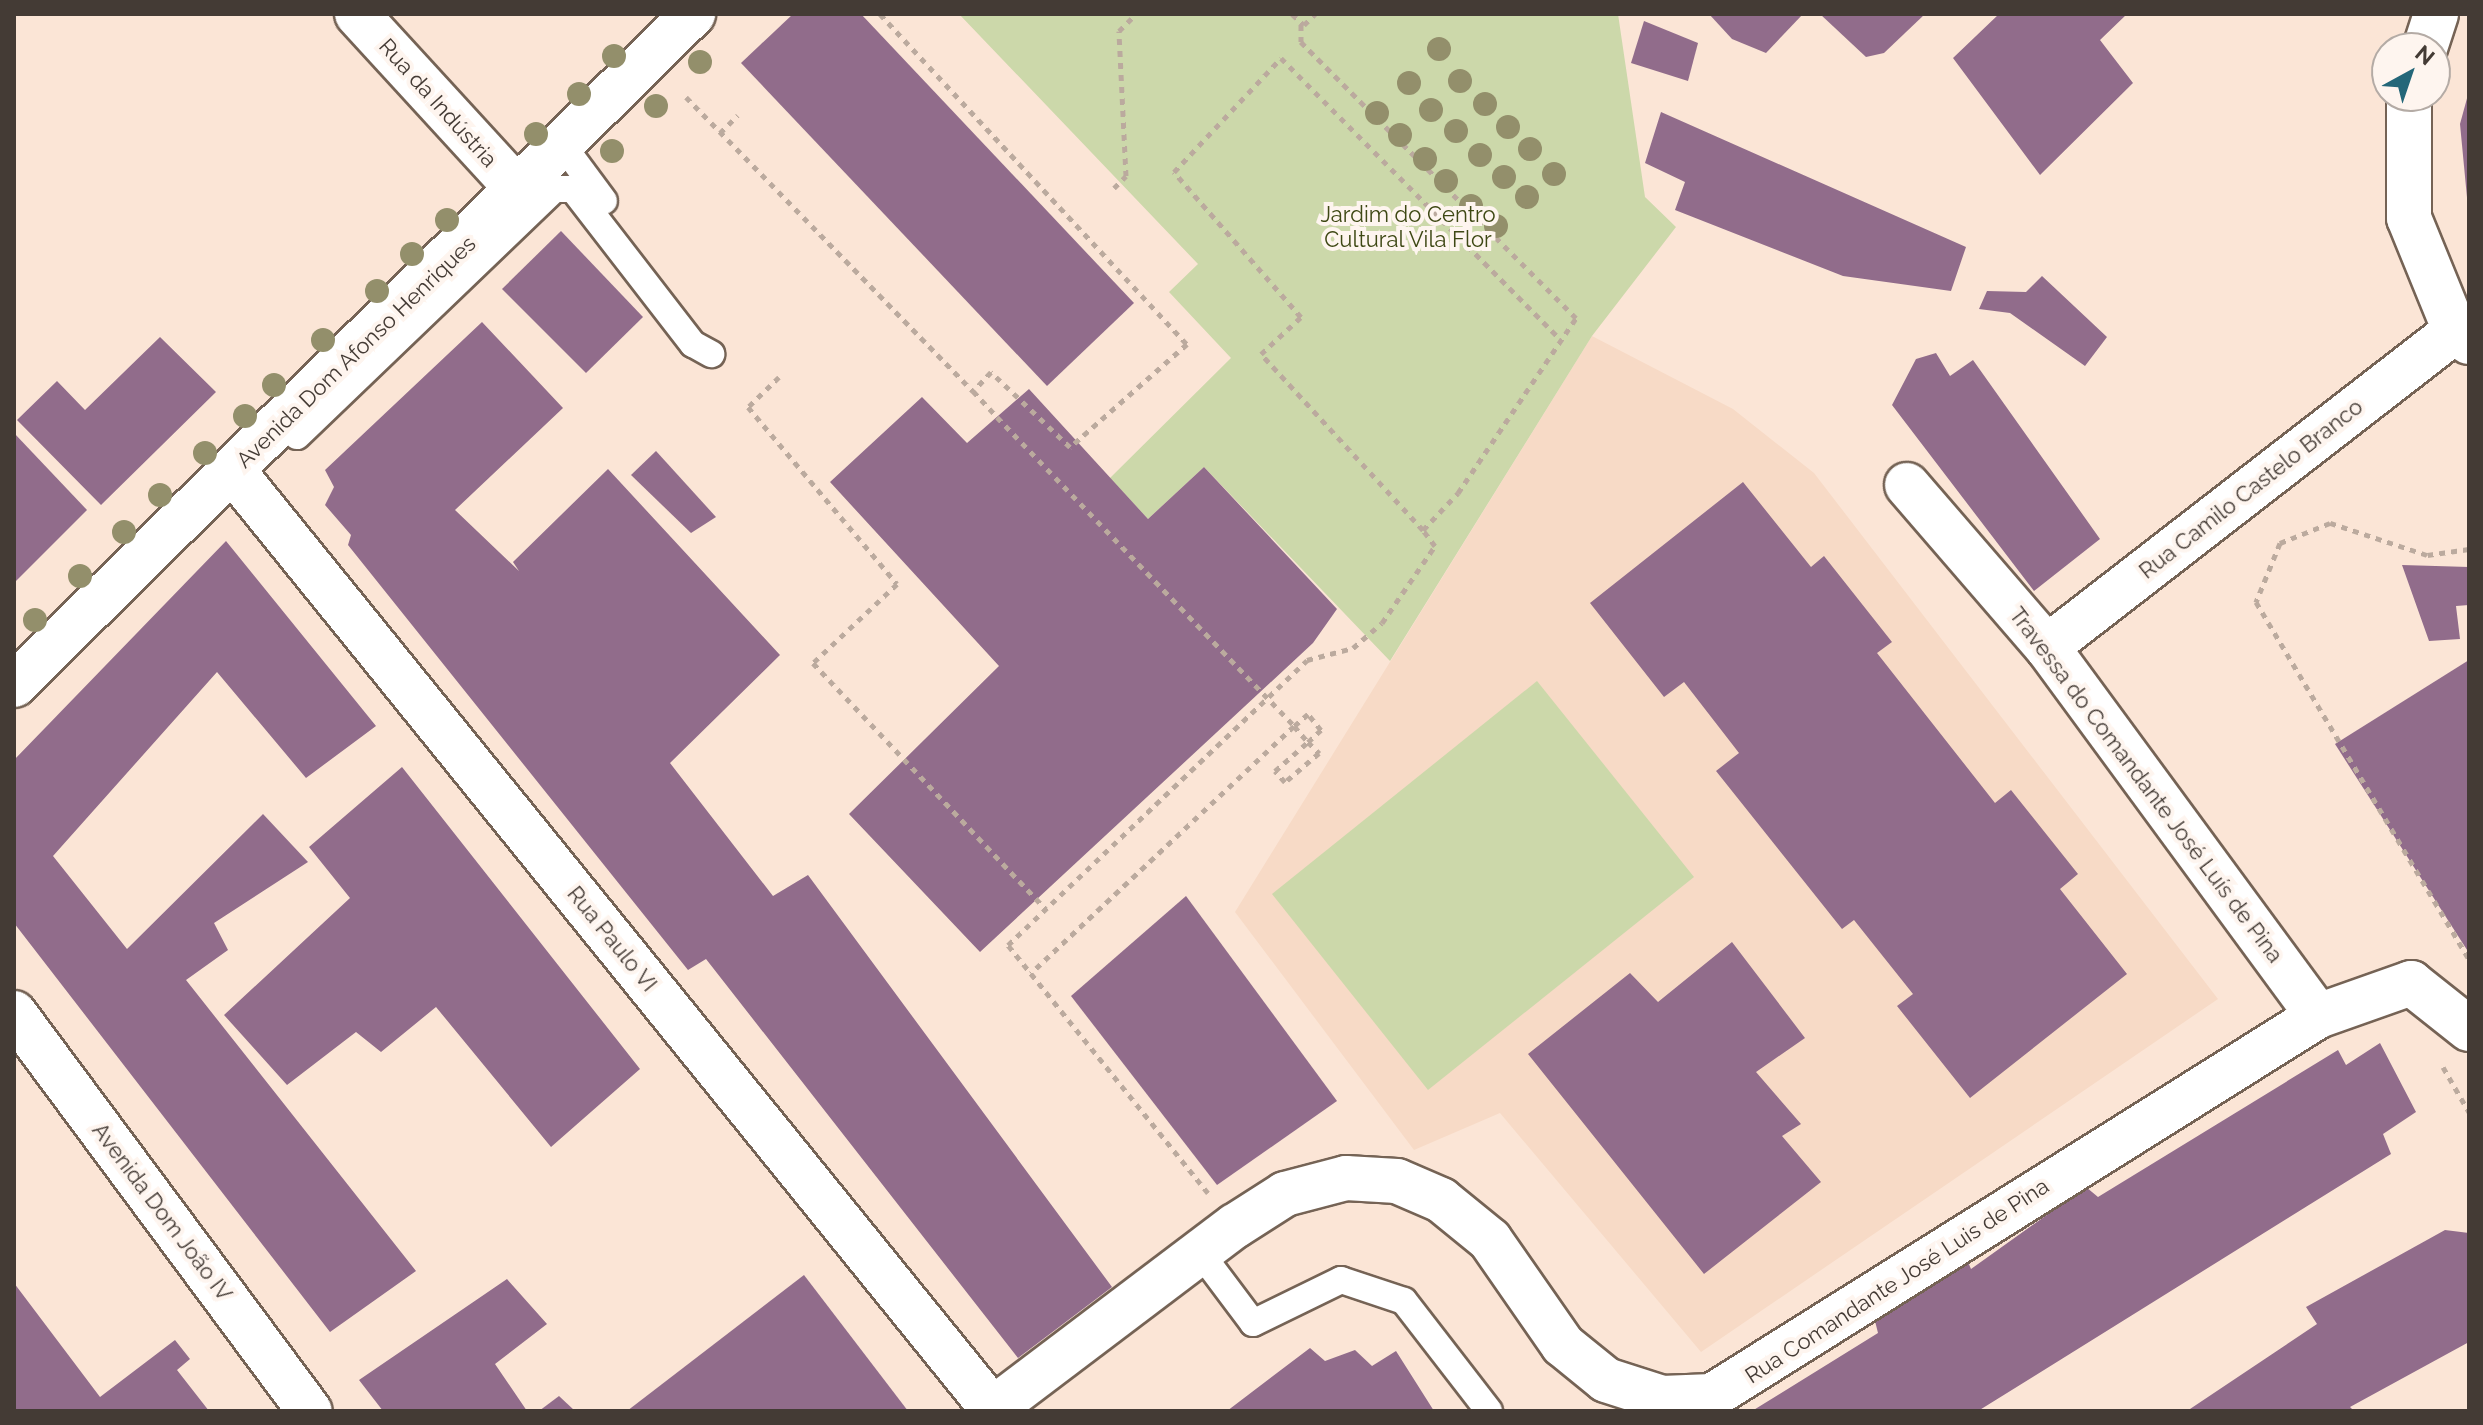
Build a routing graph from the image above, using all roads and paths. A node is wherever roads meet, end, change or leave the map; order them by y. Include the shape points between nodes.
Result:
1 (357, 14) edge
2 (693, 14) edge
3 (880, 14) edge
4 (1136, 14) edge
5 (1292, 14) edge
6 (1315, 14) edge
7 (1301, 22) junction
8 (686, 97) dead end
9 (2409, 112) edge
10 (738, 115) dead end
11 (720, 133) junction
12 (564, 147) junction
13 (1114, 188) dead end
14 (519, 191) junction
15 (2462, 336) edge
16 (1560, 339) junction
17 (779, 377) dead end
18 (973, 391) junction
19 (239, 478) junction
20 (1907, 485) dead end
21 (1423, 530) junction
22 (2469, 549) edge
23 (2047, 647) junction
24 (14, 685) edge
25 (1267, 698) junction
26 (1294, 726) junction
27 (1308, 742) junction
28 (1046, 909) junction
29 (2469, 959) edge
30 (1031, 973) junction
31 (14, 1013) edge
32 (2318, 1016) junction
33 (2469, 1029) edge
34 (2465, 1103) dead end
35 (2469, 1112) edge
36 (1219, 1207) dead end
37 (1199, 1251) junction
38 (990, 1409) edge
39 (310, 1411) edge
40 (1489, 1411) edge

1 - 14 street, Rua da Indústria
2 - 12 street, Avenida Dom Afonso Henriques
3 - 18 path via 1187,344 1070,447 991,372
4 - 13 path via 1119,31 1126,176
5 - 7 path
6 - 7 path
7 - 16 path via 1301,42 1555,291 1576,318
8 - 11 path
9 - 15 street, Rua Camilo Castelo Branco via 2409,218
10 - 11 path
11 - 18 path
12 - 14 street, Avenida Dom Afonso Henriques
12 - 19 lane via 703,333 711,354 693,344 573,189 555,189
14 - 19 street, Avenida Dom Afonso Henriques
15 - 23 street, Rua Camilo Castelo Branco
16 - 21 path via 1458,493
16 - 21 path via 1281,58 1174,172 1301,317 1261,354
17 - 28 path via 748,407 897,584 813,663
18 - 25 path
19 - 24 street, Avenida Dom Afonso Henriques
19 - 38 street, Rua Paulo VI
20 - 23 street, Travessa do Comandante José Luís de Pina
21 - 25 path via 1435,546 1382,623 1353,648 1307,660
22 - 29 path via 2427,555 2330,523 2280,543 2256,602
23 - 32 street, Travessa do Comandante José Luís de Pina
25 - 26 path
25 - 28 path
26 - 27 path
26 - 27 path via 1308,714 1321,730
26 - 30 path
27 - 27 path via 1275,771 1285,782 1319,753
28 - 30 path via 1008,945
30 - 36 path
31 - 39 street, Avenida Dom João IV
32 - 33 street, Rua Comandante José Luis de Pina via 2411,983
32 - 37 street, Rua Comandante José Luis de Pina via 1712,1396 1662,1398 1606,1380 1563,1345 1490,1240 1441,1200 1397,1181 1346,1178 1285,1194
34 - 35 path
37 - 38 street, Rua Comandante José Luis de Pina
37 - 40 lane via 1253,1323 1341,1280 1404,1301

